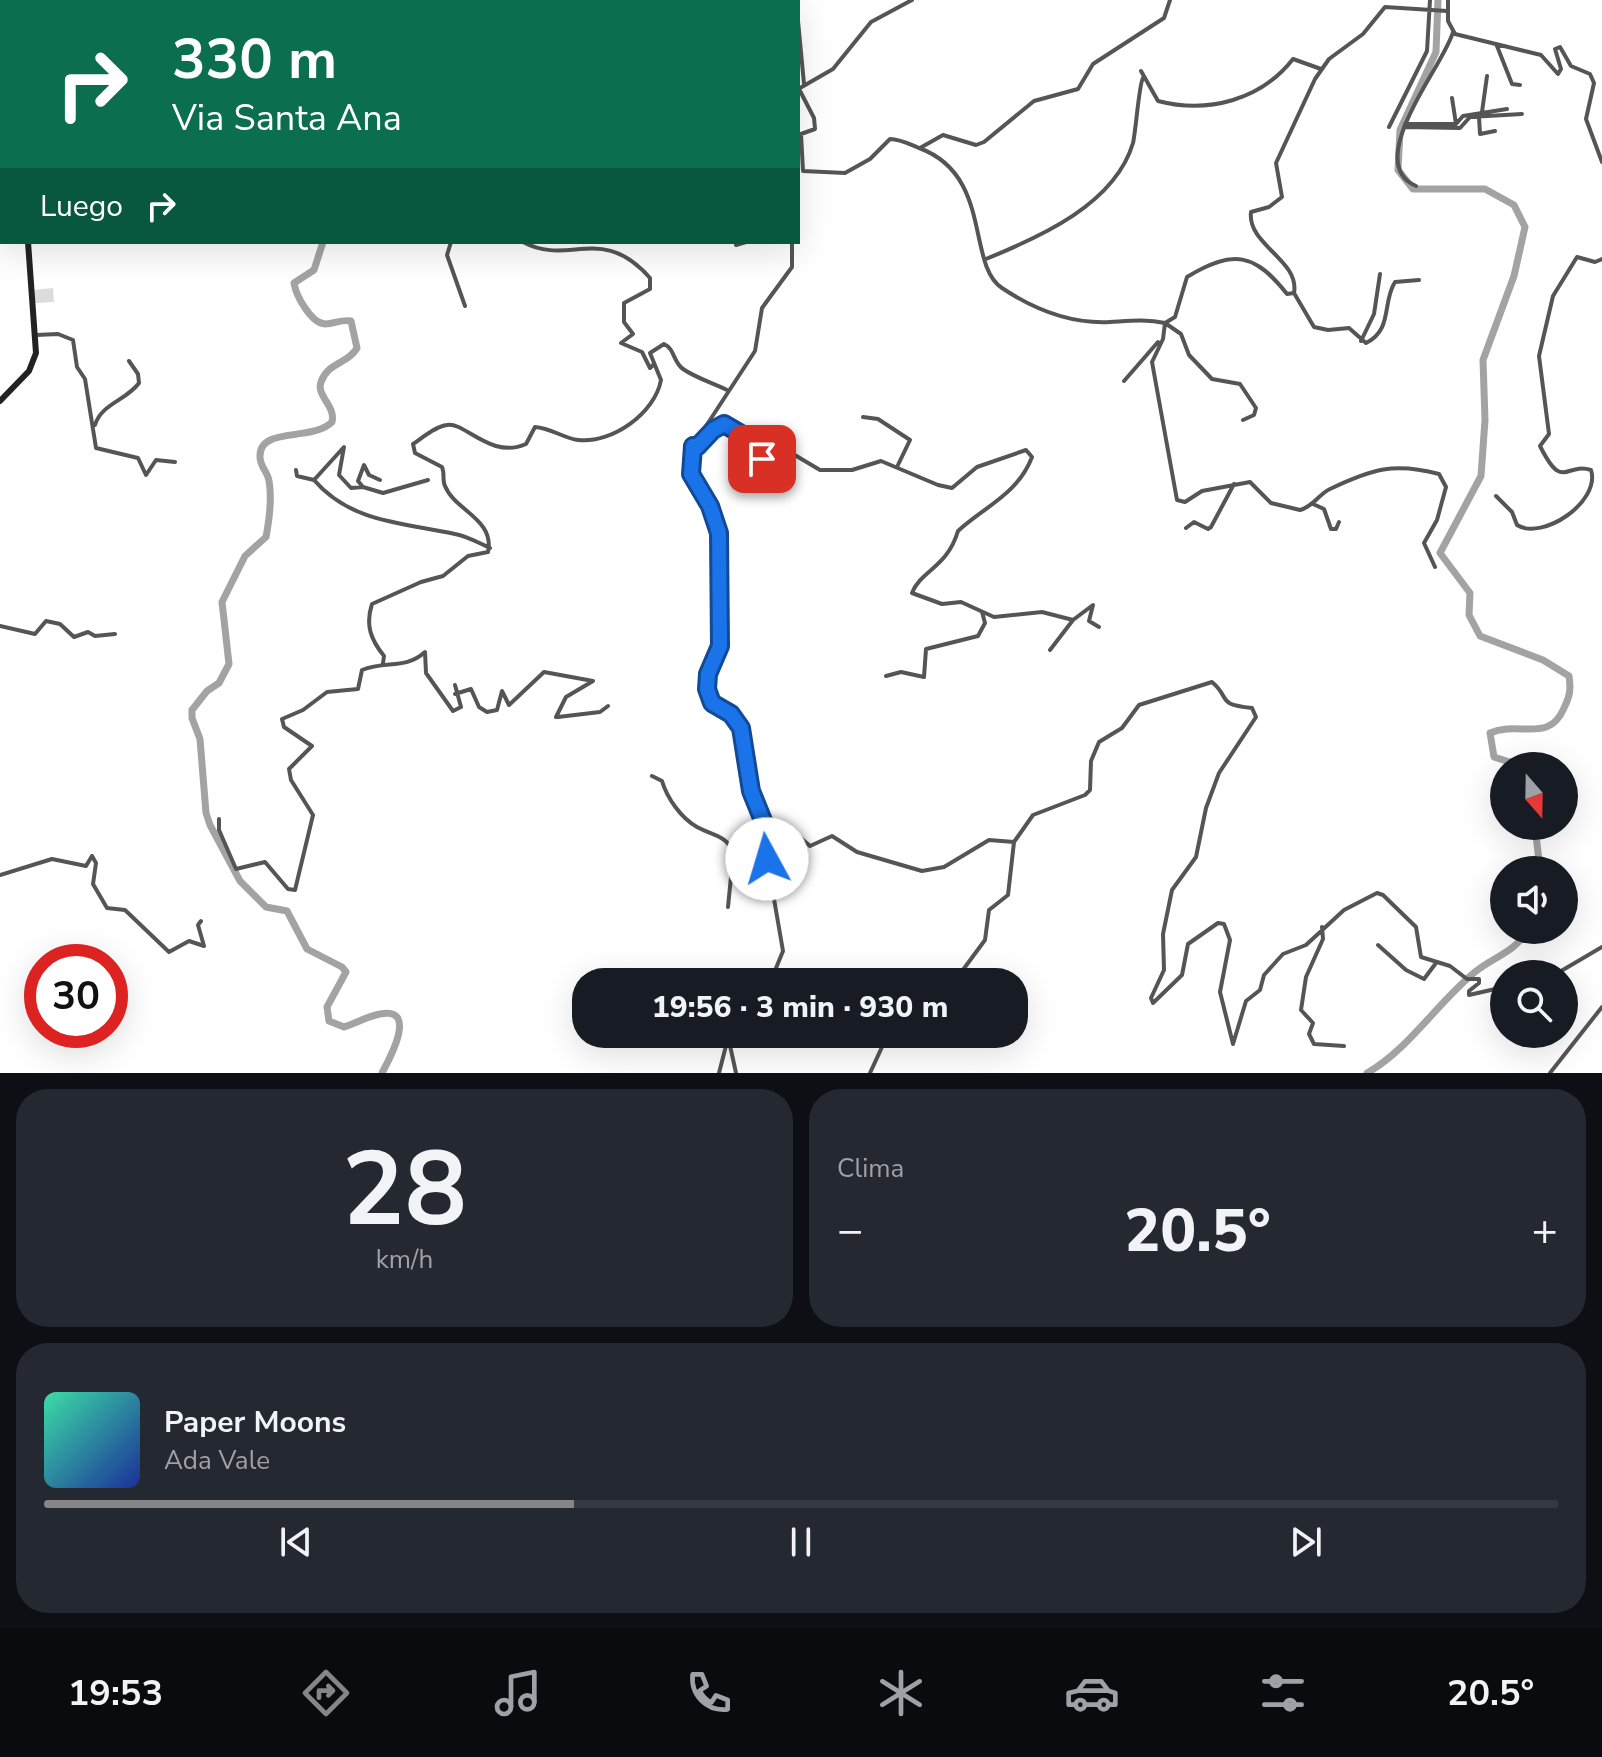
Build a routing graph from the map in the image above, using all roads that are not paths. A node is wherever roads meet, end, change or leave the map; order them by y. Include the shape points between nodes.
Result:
1 (912, 0) edge
2 (1170, 0) edge
3 (1430, 0) edge
4 (1448, 0) edge
5 (1431, 9) junction
6 (1445, 11) junction
7 (1453, 32) junction
8 (1497, 46) junction
9 (1321, 69) junction
10 (1141, 71) dead end
11 (1487, 76) dead end
12 (1143, 78) junction
13 (1520, 85) dead end
14 (800, 86) edge
15 (1452, 98) dead end
16 (1507, 109) dead end
17 (1480, 114) junction
18 (1522, 114) dead end
19 (1456, 124) junction
20 (1404, 126) junction
21 (1389, 127) dead end
22 (1495, 131) dead end
23 (800, 134) edge
24 (920, 148) junction
25 (1602, 162) edge
26 (1416, 186) dead end
27 (27, 244) edge
28 (450, 244) edge
29 (527, 244) edge
30 (739, 244) edge
31 (792, 244) edge
32 (736, 245) dead end
33 (986, 259) junction
34 (1602, 259) edge
35 (1380, 274) dead end
36 (1419, 280) dead end
37 (1294, 293) junction
38 (465, 306) dead end
39 (1165, 323) junction
40 (36, 335) junction
41 (1163, 339) junction
42 (1361, 341) junction
43 (129, 361) dead end
44 (654, 364) junction
45 (1124, 381) dead end
46 (727, 390) junction
47 (0, 401) edge
48 (863, 417) dead end
49 (1243, 420) dead end
50 (94, 427) junction
51 (693, 446) junction
52 (175, 462) dead end
53 (897, 467) junction
54 (296, 470) dead end
55 (314, 480) junction
56 (380, 480) dead end
57 (428, 480) dead end
58 (1234, 484) junction
59 (363, 487) junction
60 (1496, 496) dead end
61 (1311, 505) junction
62 (1339, 522) dead end
63 (1186, 528) dead end
64 (490, 548) junction
65 (1435, 567) dead end
66 (980, 610) junction
67 (1073, 620) junction
68 (0, 626) edge
69 (1099, 627) dead end
70 (115, 634) dead end
71 (1050, 650) dead end
72 (383, 663) junction
73 (886, 676) dead end
74 (455, 685) dead end
75 (455, 694) junction
76 (608, 706) dead end
77 (652, 776) dead end
78 (219, 819) dead end
79 (766, 828) junction
80 (1014, 842) junction
81 (0, 875) edge
82 (728, 907) dead end
83 (201, 921) dead end
84 (1322, 927) junction
85 (1378, 945) dead end
86 (1602, 947) edge
87 (1578, 961) edge
88 (1436, 963) junction
89 (776, 968) edge
90 (964, 968) edge
91 (1490, 991) edge
92 (1602, 1007) edge
93 (1344, 1046) dead end
94 (725, 1048) edge
95 (732, 1048) edge
96 (882, 1048) edge
97 (719, 1073) edge
98 (736, 1073) edge
99 (870, 1073) edge
100 (1550, 1073) edge

1 - 14 street via 871,22 833,69
2 - 24 street via 1164,18 1093,64 1078,89 1034,101 976,145 943,135
3 - 5 street
4 - 6 street
5 - 6 street
5 - 9 street via 1385,7 1363,34
5 - 21 street via 1427,51
6 - 7 street
7 - 8 street
7 - 20 street
8 - 13 street via 1512,84
8 - 25 street via 1541,55 1558,74 1555,49 1560,47 1571,66 1590,74 1594,83 1586,119
9 - 12 street via 1293,59 1268,84 1225,104 1204,107 1158,101
9 - 37 street via 1276,163 1282,197 1251,212 1252,225 1290,272
10 - 12 street
11 - 17 street
12 - 33 street via 1128,160 1092,202
14 - 23 street via 815,127
15 - 19 street
16 - 17 street
17 - 18 street
17 - 19 street via 1463,116
17 - 20 street via 1460,128
17 - 22 street via 1480,134
19 - 20 street
20 - 26 street via 1398,164
23 - 24 street via 803,171 825,174 845,173 890,139
24 - 33 street via 940,156 952,170 973,210
27 - 40 street
28 - 38 street via 447,255
29 - 44 street via 536,249 605,247 641,268 650,278 650,289 624,303 624,322 633,334 621,343 642,352 650,368
30 - 32 street
31 - 46 street via 792,267 762,308 755,351
33 - 39 street via 998,285 1047,313 1075,321
34 - 60 street via 1577,257 1569,266 1553,296 1538,362 1549,434 1540,446 1552,468 1591,470 1589,492 1576,511 1530,529 1517,525
35 - 42 street via 1374,314
36 - 42 street via 1395,282 1377,336
37 - 39 street via 1287,294 1272,273 1249,261 1215,263 1187,277 1175,317
37 - 42 street via 1314,327 1349,328
39 - 41 street
39 - 49 street via 1181,334 1189,355 1212,379 1246,390 1256,412
40 - 47 street via 33,363
40 - 50 street via 73,340
41 - 45 street
41 - 58 street via 1152,362 1175,497 1185,502 1202,491
43 - 50 street via 139,383 101,412
44 - 46 street via 651,350 669,346 682,369
44 - 64 street via 660,385 650,405 643,415 611,433 582,441 535,427 526,444 512,448 446,424 413,444 415,453 442,467 445,488 481,521
46 - 51 street
48 - 53 street via 878,419 910,440
50 - 52 street via 96,448 138,458 146,475 156,460
51 - 53 street via 727,425 755,443 766,480 788,451 820,470 852,470 881,461
51 - 79 street via 691,474 719,533 720,646 707,689 712,703 731,714 741,728 751,791
53 - 66 street via 952,488 977,467 1022,450 1030,453 1021,479 958,531 952,552 911,591 942,604 961,602
54 - 55 street via 297,476
55 - 59 street via 344,447 341,480 351,488
55 - 64 street via 343,507 421,530 457,534
56 - 59 street via 364,465 358,481
57 - 59 street via 383,493
58 - 61 street via 1254,484 1276,506 1300,510
58 - 63 street via 1211,527 1194,522
61 - 62 street via 1324,509 1331,529
61 - 65 street via 1331,488 1389,466 1439,474 1445,495 1424,543
64 - 72 street via 463,558 443,576 372,604 367,624
66 - 67 street via 994,617 1042,612
66 - 73 street via 985,623 978,636 926,649 924,677 901,672
67 - 69 street via 1093,605 1089,621
67 - 71 street
68 - 70 street via 35,634 46,621 60,624 74,637
72 - 75 street via 413,662 427,652 424,669 453,711 461,707
72 - 78 street via 362,670 358,689 327,692 282,721 312,746 289,769 313,815 295,890 288,889 265,862 236,869
74 - 75 street
75 - 76 street via 471,689 479,707 497,710 502,691 509,705 536,677 550,671 593,681 566,697 556,717 592,714
77 - 82 street via 662,781 666,795 695,827 720,834 727,842 736,864
79 - 80 street via 786,842 795,833 810,846 837,838 857,852 922,871 944,867 989,840
79 - 89 street via 766,880 783,951
80 - 84 street via 1033,815 1090,790 1091,761 1099,742 1122,728 1139,705 1212,682 1228,705 1252,708 1256,717 1219,773 1196,857 1172,890 1163,934 1164,970 1151,1001 1157,1003 1182,975 1188,944 1224,924 1230,940 1220,992 1233,1044 1246,1001 1260,990 1264,975 1283,954 1306,945
80 - 90 street via 1008,895 989,910 985,940
81 - 83 street via 52,859 86,866 92,856 93,884 107,908 125,910 169,952 189,941 203,947
84 - 88 street via 1353,904 1380,893 1416,927 1421,957
84 - 93 street via 1301,1010 1313,1023 1309,1034 1314,1044
85 - 88 street via 1424,979
86 - 87 street
88 - 91 street via 1478,979 1471,996
92 - 100 street
94 - 97 street
95 - 98 street
96 - 99 street

